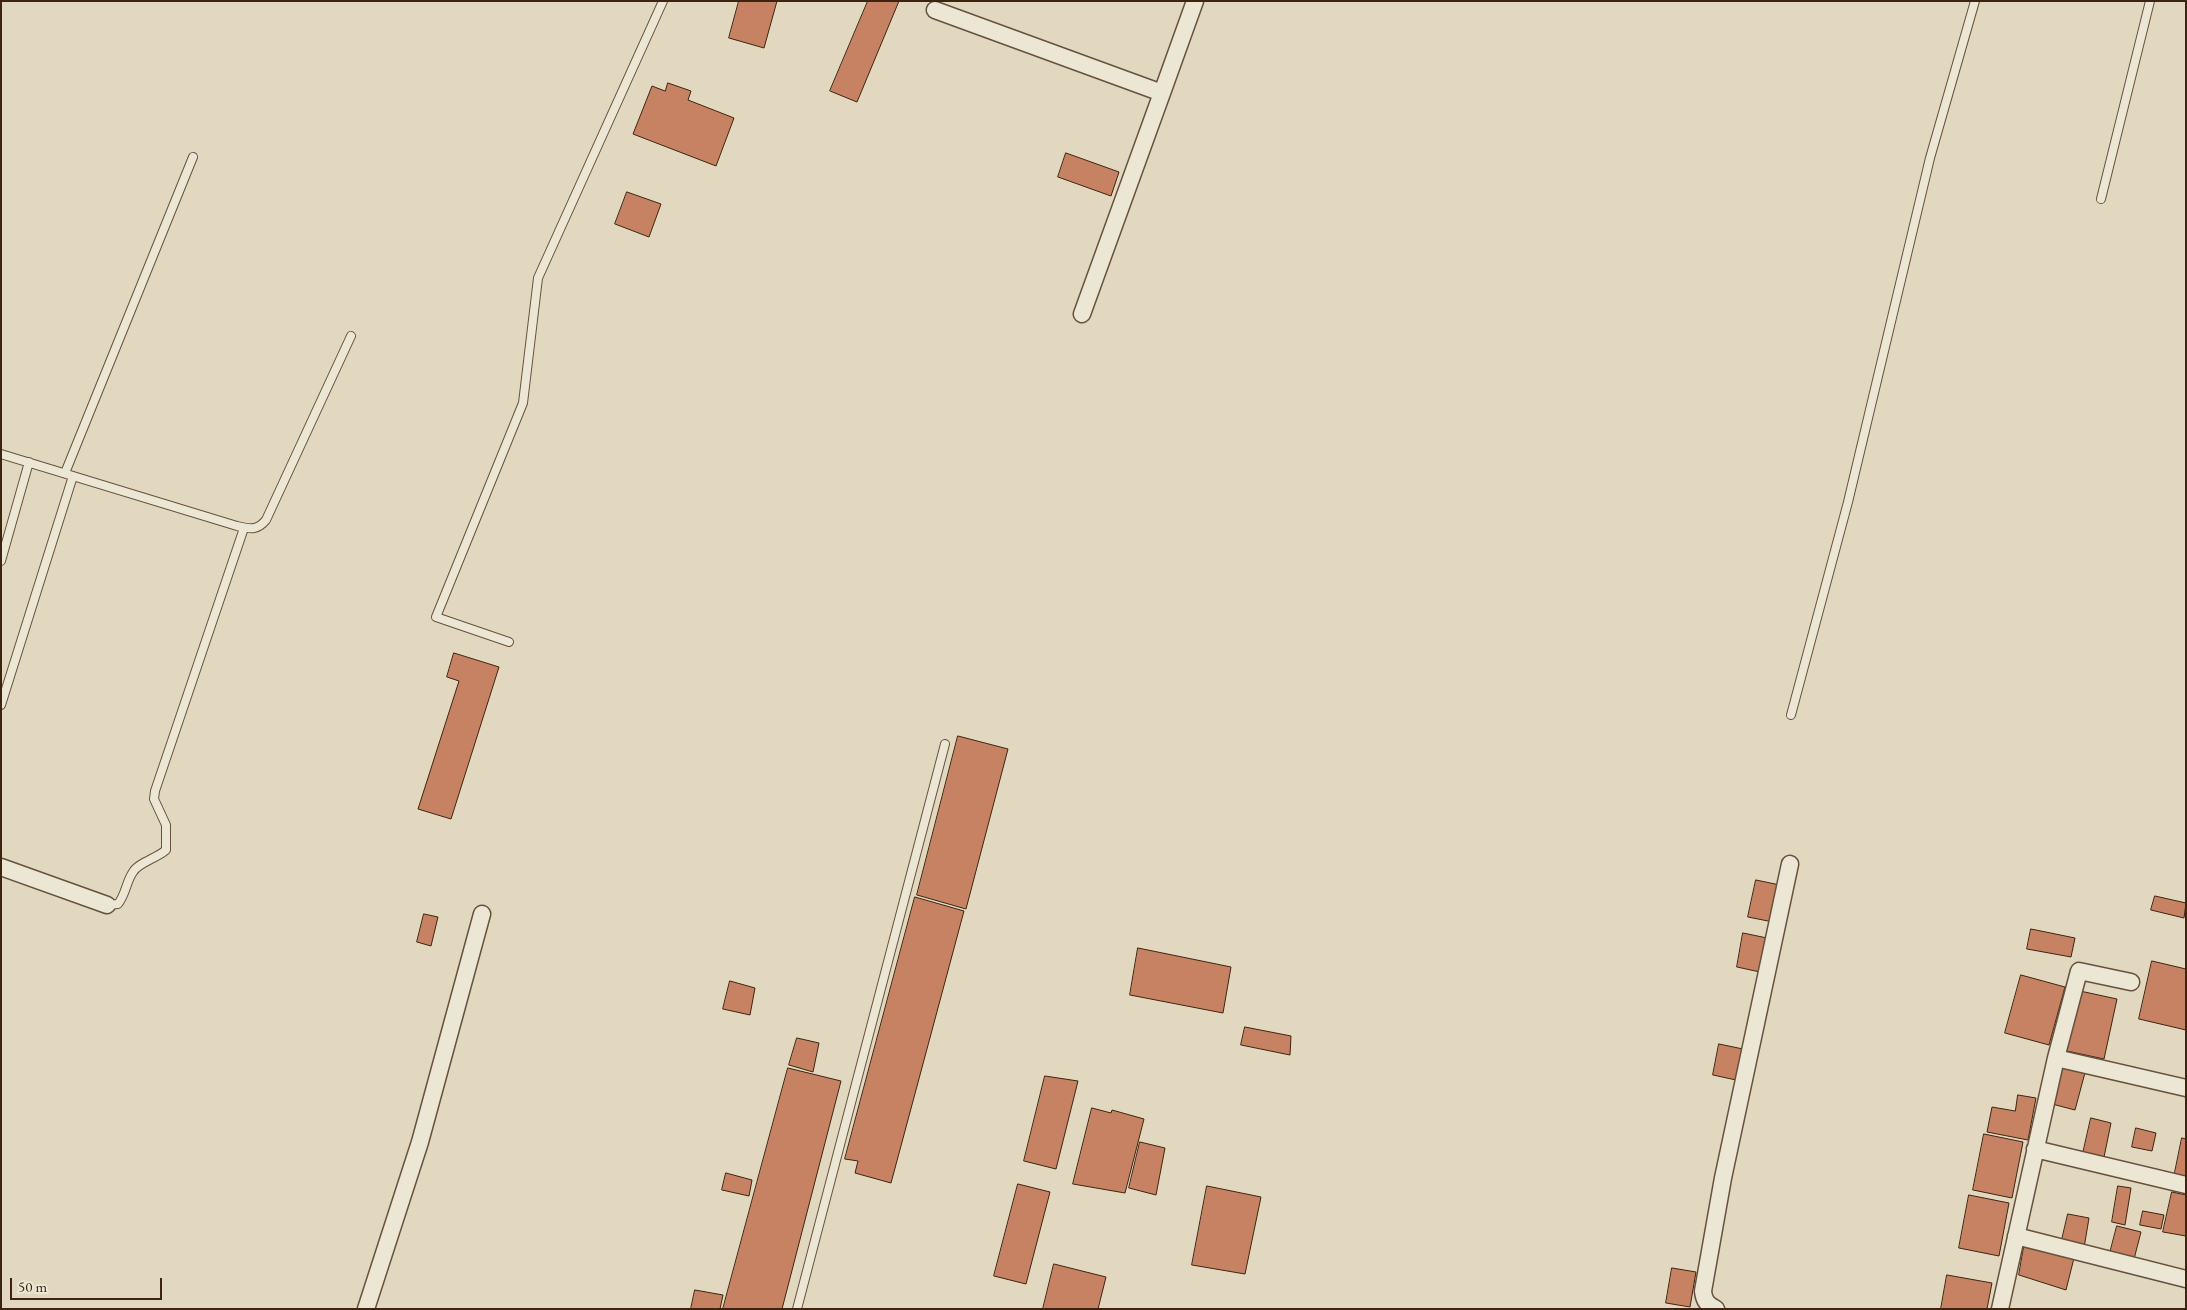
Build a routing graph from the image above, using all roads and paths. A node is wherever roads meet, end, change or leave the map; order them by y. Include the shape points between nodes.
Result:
1 (663, 1) edge
2 (1196, 1) edge
3 (1976, 1) edge
4 (2150, 1) edge
5 (935, 10) dead end
6 (1162, 93) junction
7 (193, 157) dead end
8 (2101, 199) dead end
9 (1082, 314) dead end
10 (352, 336) dead end
11 (1, 454) edge
12 (29, 462) junction
13 (65, 473) junction
14 (73, 476) junction
15 (244, 528) junction
16 (1, 561) edge
17 (509, 642) dead end
18 (1, 705) edge
19 (1791, 715) dead end
20 (944, 744) dead end
21 (1790, 864) dead end
22 (1, 867) edge
23 (107, 904) joint
24 (482, 914) dead end
25 (2131, 982) dead end
26 (2056, 1058) junction
27 (2186, 1088) edge
28 (2036, 1149) junction
29 (2186, 1185) edge
30 (2016, 1236) junction
31 (2186, 1279) edge
32 (366, 1309) edge
33 (797, 1309) edge
34 (1716, 1309) edge
35 (2000, 1309) edge

1 - 17 lane via 538,278 522,403 436,617
2 - 6 street
3 - 19 lane via 1930,158 1851,492
4 - 8 lane
5 - 6 street
6 - 9 street
7 - 13 lane
10 - 15 lane via 266,520 260,527
11 - 12 lane
12 - 13 lane
12 - 16 lane
13 - 14 lane
14 - 15 lane
14 - 18 lane
15 - 23 lane via 155,791 154,799 166,825 166,850 133,872 118,904
20 - 33 lane
21 - 34 street via 1723,1178 1703,1291 1708,1305
22 - 23 street
24 - 32 street via 420,1142
25 - 26 street via 2079,971
26 - 27 street
26 - 28 street
28 - 29 street
28 - 30 street
30 - 31 street
30 - 35 street

